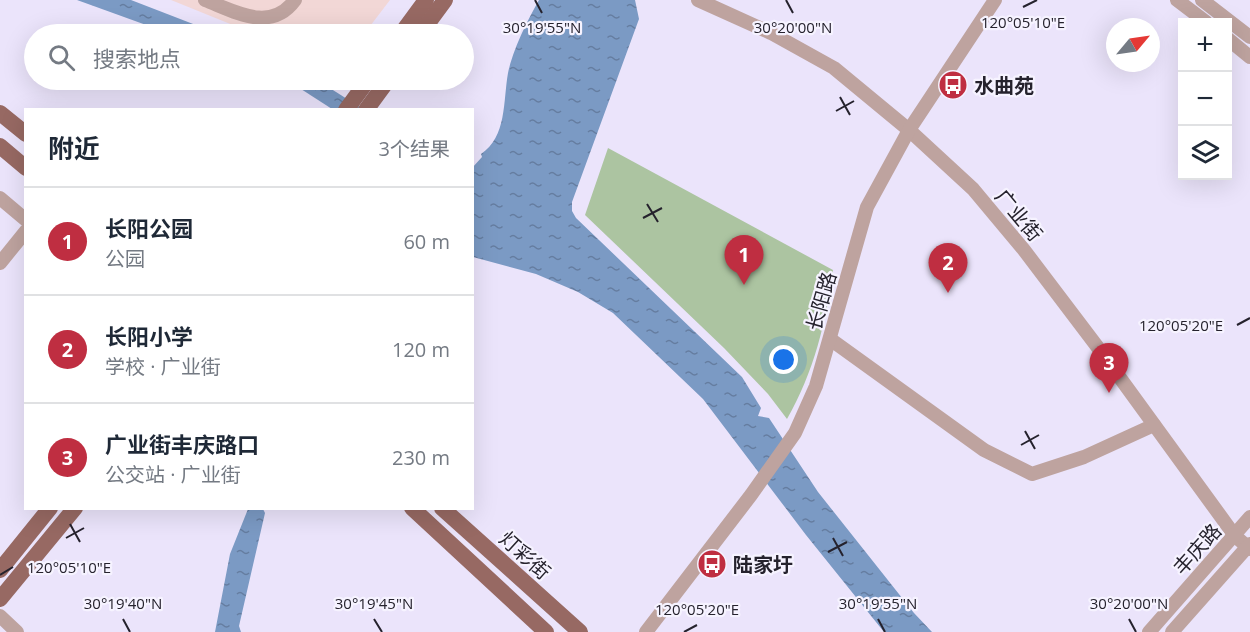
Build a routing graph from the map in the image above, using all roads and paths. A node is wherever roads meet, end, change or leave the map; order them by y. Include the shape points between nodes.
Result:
1 (205, 0) edge
2 (295, 0) edge
3 (426, 0) edge
4 (445, 0) edge
5 (698, 0) edge
6 (995, 0) edge
7 (1177, 0) edge
8 (1202, 0) edge
9 (1201, 18) edge
10 (408, 24) edge
11 (427, 24) edge
12 (1250, 37) edge
13 (1232, 43) edge
14 (1250, 57) edge
15 (363, 90) edge
16 (375, 90) edge
17 (355, 107) edge
18 (0, 113) edge
19 (909, 130) junction
20 (24, 132) edge
21 (0, 146) edge
22 (24, 166) edge
23 (0, 198) edge
24 (24, 218) edge
25 (24, 233) edge
26 (0, 263) edge
27 (830, 339) junction
28 (1154, 425) junction
29 (48, 510) edge
30 (73, 510) edge
31 (414, 510) edge
32 (444, 510) edge
33 (1250, 517) edge
34 (1250, 533) edge
35 (1235, 536) junction
36 (1249, 547) edge
37 (0, 570) edge
38 (0, 599) edge
39 (0, 616) edge
40 (17, 632) edge
41 (546, 632) edge
42 (580, 632) edge
43 (646, 632) edge
44 (1149, 632) edge
45 (1172, 632) edge

1 - 2 street via 257,20 275,17
3 - 10 main road
4 - 11 main road
5 - 19 street, 广业街 via 771,33 834,68
6 - 19 street, 长阳路
7 - 9 street
8 - 12 street
13 - 14 street
15 - 17 main road
16 - 17 main road
18 - 20 main road
19 - 27 street, 长阳路 via 867,207
19 - 28 street, 广业街 via 973,189
21 - 22 main road
23 - 24 street
25 - 26 street
27 - 28 street via 984,450 1032,474 1084,457
27 - 43 street, 长阳路 via 816,386 795,433
28 - 35 street, 广业街
29 - 37 main road
30 - 38 main road
31 - 41 main road
32 - 42 main road, 灯彩街
33 - 35 street, 丰庆路
34 - 35 street
35 - 36 street, 广业街
35 - 44 street, 丰庆路
36 - 45 street, 丰庆路
39 - 40 street

